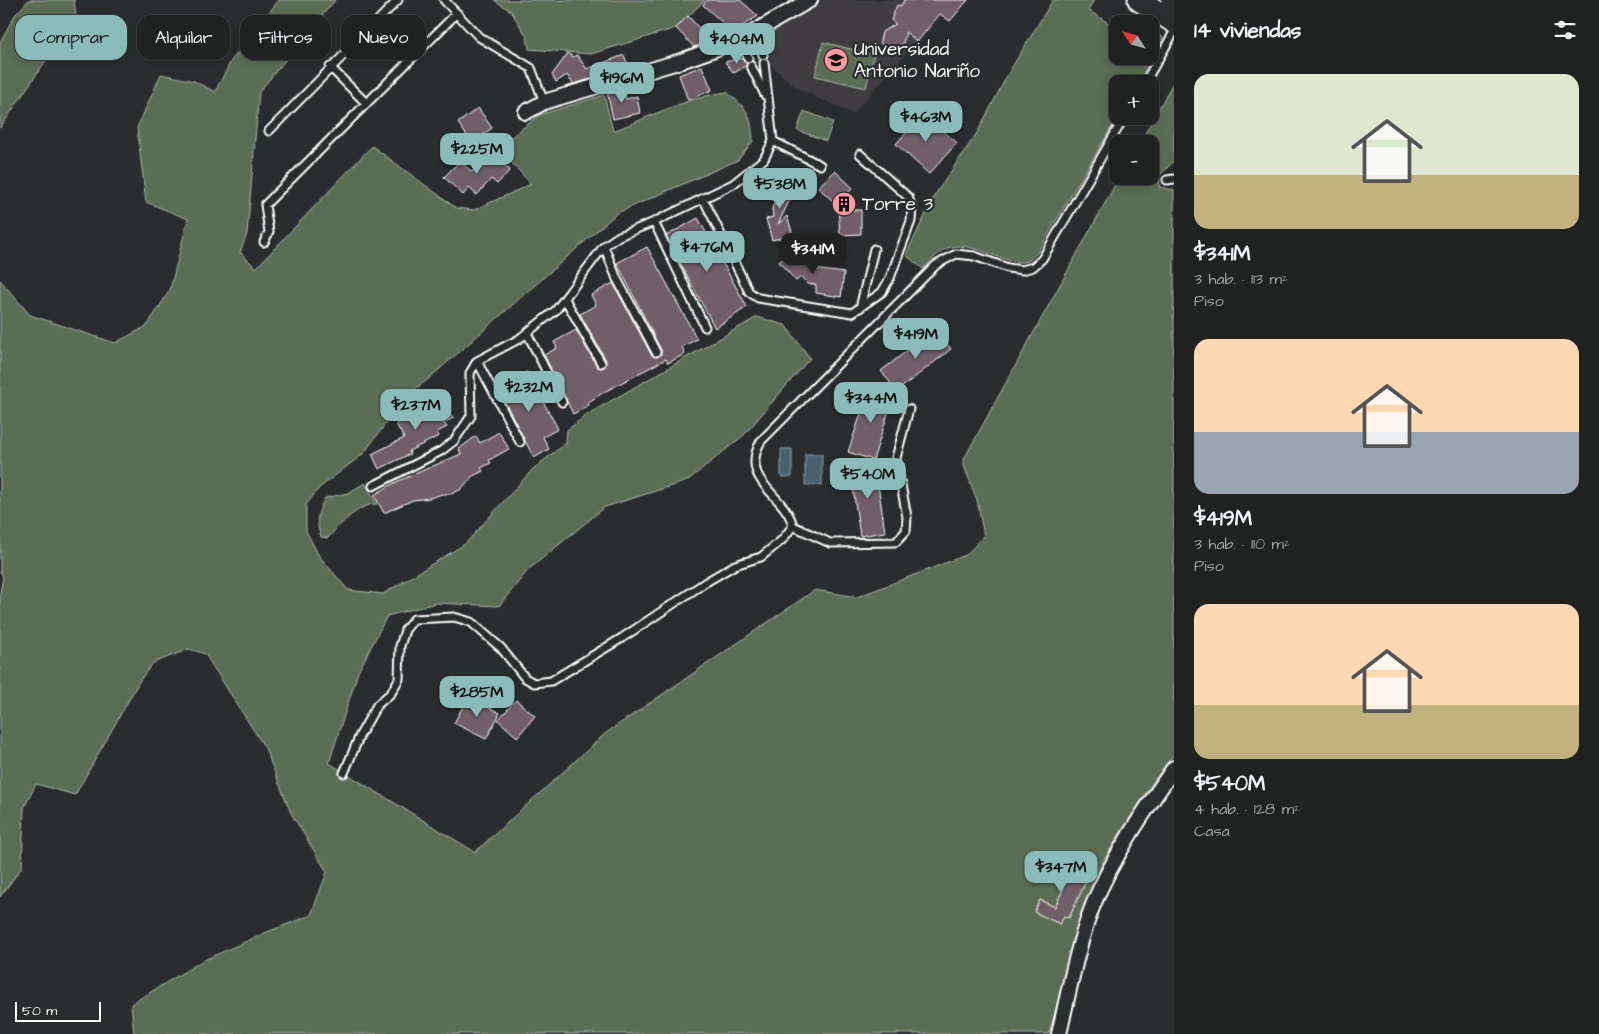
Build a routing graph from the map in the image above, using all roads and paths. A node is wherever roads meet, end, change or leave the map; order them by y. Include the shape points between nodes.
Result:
1 (398, 0) edge
2 (444, 0) edge
3 (810, 0) edge
4 (1139, 0) edge
5 (456, 13) junction
6 (1174, 22) edge
7 (758, 32) junction
8 (1174, 32) edge
9 (742, 39) junction
10 (763, 55) dead end
11 (748, 58) dead end
12 (764, 63) dead end
13 (751, 66) dead end
14 (330, 67) junction
15 (1149, 75) edge
16 (767, 97) junction
17 (544, 102) junction
18 (366, 103) junction
19 (526, 112) dead end
20 (1120, 125) edge
21 (269, 131) dead end
22 (773, 140) junction
23 (860, 154) dead end
24 (820, 165) dead end
25 (703, 198) junction
26 (654, 222) junction
27 (264, 242) dead end
28 (604, 246) junction
29 (874, 249) dead end
30 (565, 299) junction
31 (860, 308) junction
32 (705, 327) dead end
33 (526, 333) junction
34 (656, 352) dead end
35 (477, 361) junction
36 (601, 363) dead end
37 (562, 402) dead end
38 (909, 410) dead end
39 (520, 442) dead end
40 (373, 486) dead end
41 (794, 526) junction
42 (1174, 768) edge
43 (344, 773) dead end
44 (1059, 1034) edge

1 - 14 lane
2 - 5 lane
3 - 7 street
4 - 6 main road
5 - 17 lane via 479,37 530,68
5 - 18 lane
7 - 9 street
7 - 10 lane
8 - 15 lane
9 - 11 lane
9 - 17 street
12 - 16 lane
13 - 16 lane
14 - 18 lane
14 - 21 lane
16 - 22 lane
17 - 19 street
18 - 27 lane via 265,205 269,232
20 - 41 lane via 1042,259 1022,270 956,254 936,264 761,441 756,450 756,470 762,483 791,517
22 - 24 lane
22 - 25 lane via 764,158 754,168 733,184
23 - 31 lane via 908,197 912,208 911,221 890,278 882,292
25 - 26 lane
25 - 31 lane via 749,292 758,298 852,313
26 - 28 lane via 618,236
26 - 32 lane
28 - 30 lane
28 - 34 lane
29 - 31 lane
30 - 33 lane
30 - 36 lane
33 - 35 lane
33 - 37 lane
35 - 39 lane
35 - 40 lane via 470,373 471,416 458,435 442,451
38 - 41 lane via 896,458 907,517 906,531 896,542 830,543
41 - 43 lane via 761,557 735,565 551,681 534,683 525,678 501,648 472,622 454,617 414,619 405,630 400,646 400,678 391,693 377,705
42 - 44 street via 1115,862 1094,905 1082,939

